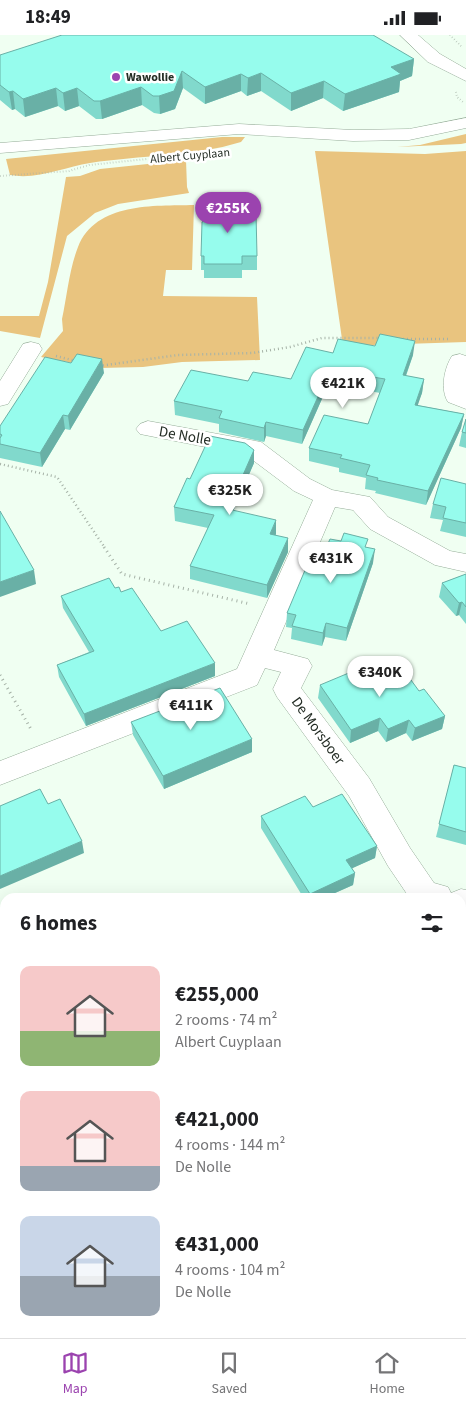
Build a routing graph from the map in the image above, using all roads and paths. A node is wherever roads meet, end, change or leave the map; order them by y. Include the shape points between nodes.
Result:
1 (408, 35) edge
2 (450, 35) edge
3 (466, 50) edge
4 (466, 76) edge
5 (466, 123) edge
6 (0, 148) edge
7 (148, 159) dead end
8 (0, 176) edge
9 (380, 338) edge
10 (390, 339) edge
11 (31, 349) joint
12 (458, 350) joint
13 (81, 362) edge
14 (90, 364) edge
15 (0, 399) edge
16 (466, 402) edge
17 (148, 429) dead end
18 (0, 464) edge
19 (327, 497) junction
20 (466, 563) edge
21 (277, 611) junction
22 (258, 656) junction
23 (0, 675) edge
24 (45, 755) junction
25 (0, 773) edge
26 (424, 893) edge

1 - 4 street via 434,58
2 - 3 path
5 - 6 street, Albert Cuyplaan via 419,134 375,138 272,128
7 - 8 path, Albert Cuyplaan via 89,165 69,171
9 - 14 path via 322,338 252,353 178,355 98,366
10 - 12 path
11 - 13 path
11 - 15 street
12 - 16 street via 454,389 456,397
17 - 19 street, De Nolle via 253,448 302,485
18 - 21 path via 58,477 122,575
19 - 20 street, De Nolle via 361,503 379,523 444,559
19 - 21 street
21 - 22 street
22 - 24 street via 247,677
22 - 26 street, De Morsboer via 298,666 287,689 360,787 399,857
23 - 24 path
24 - 25 street

